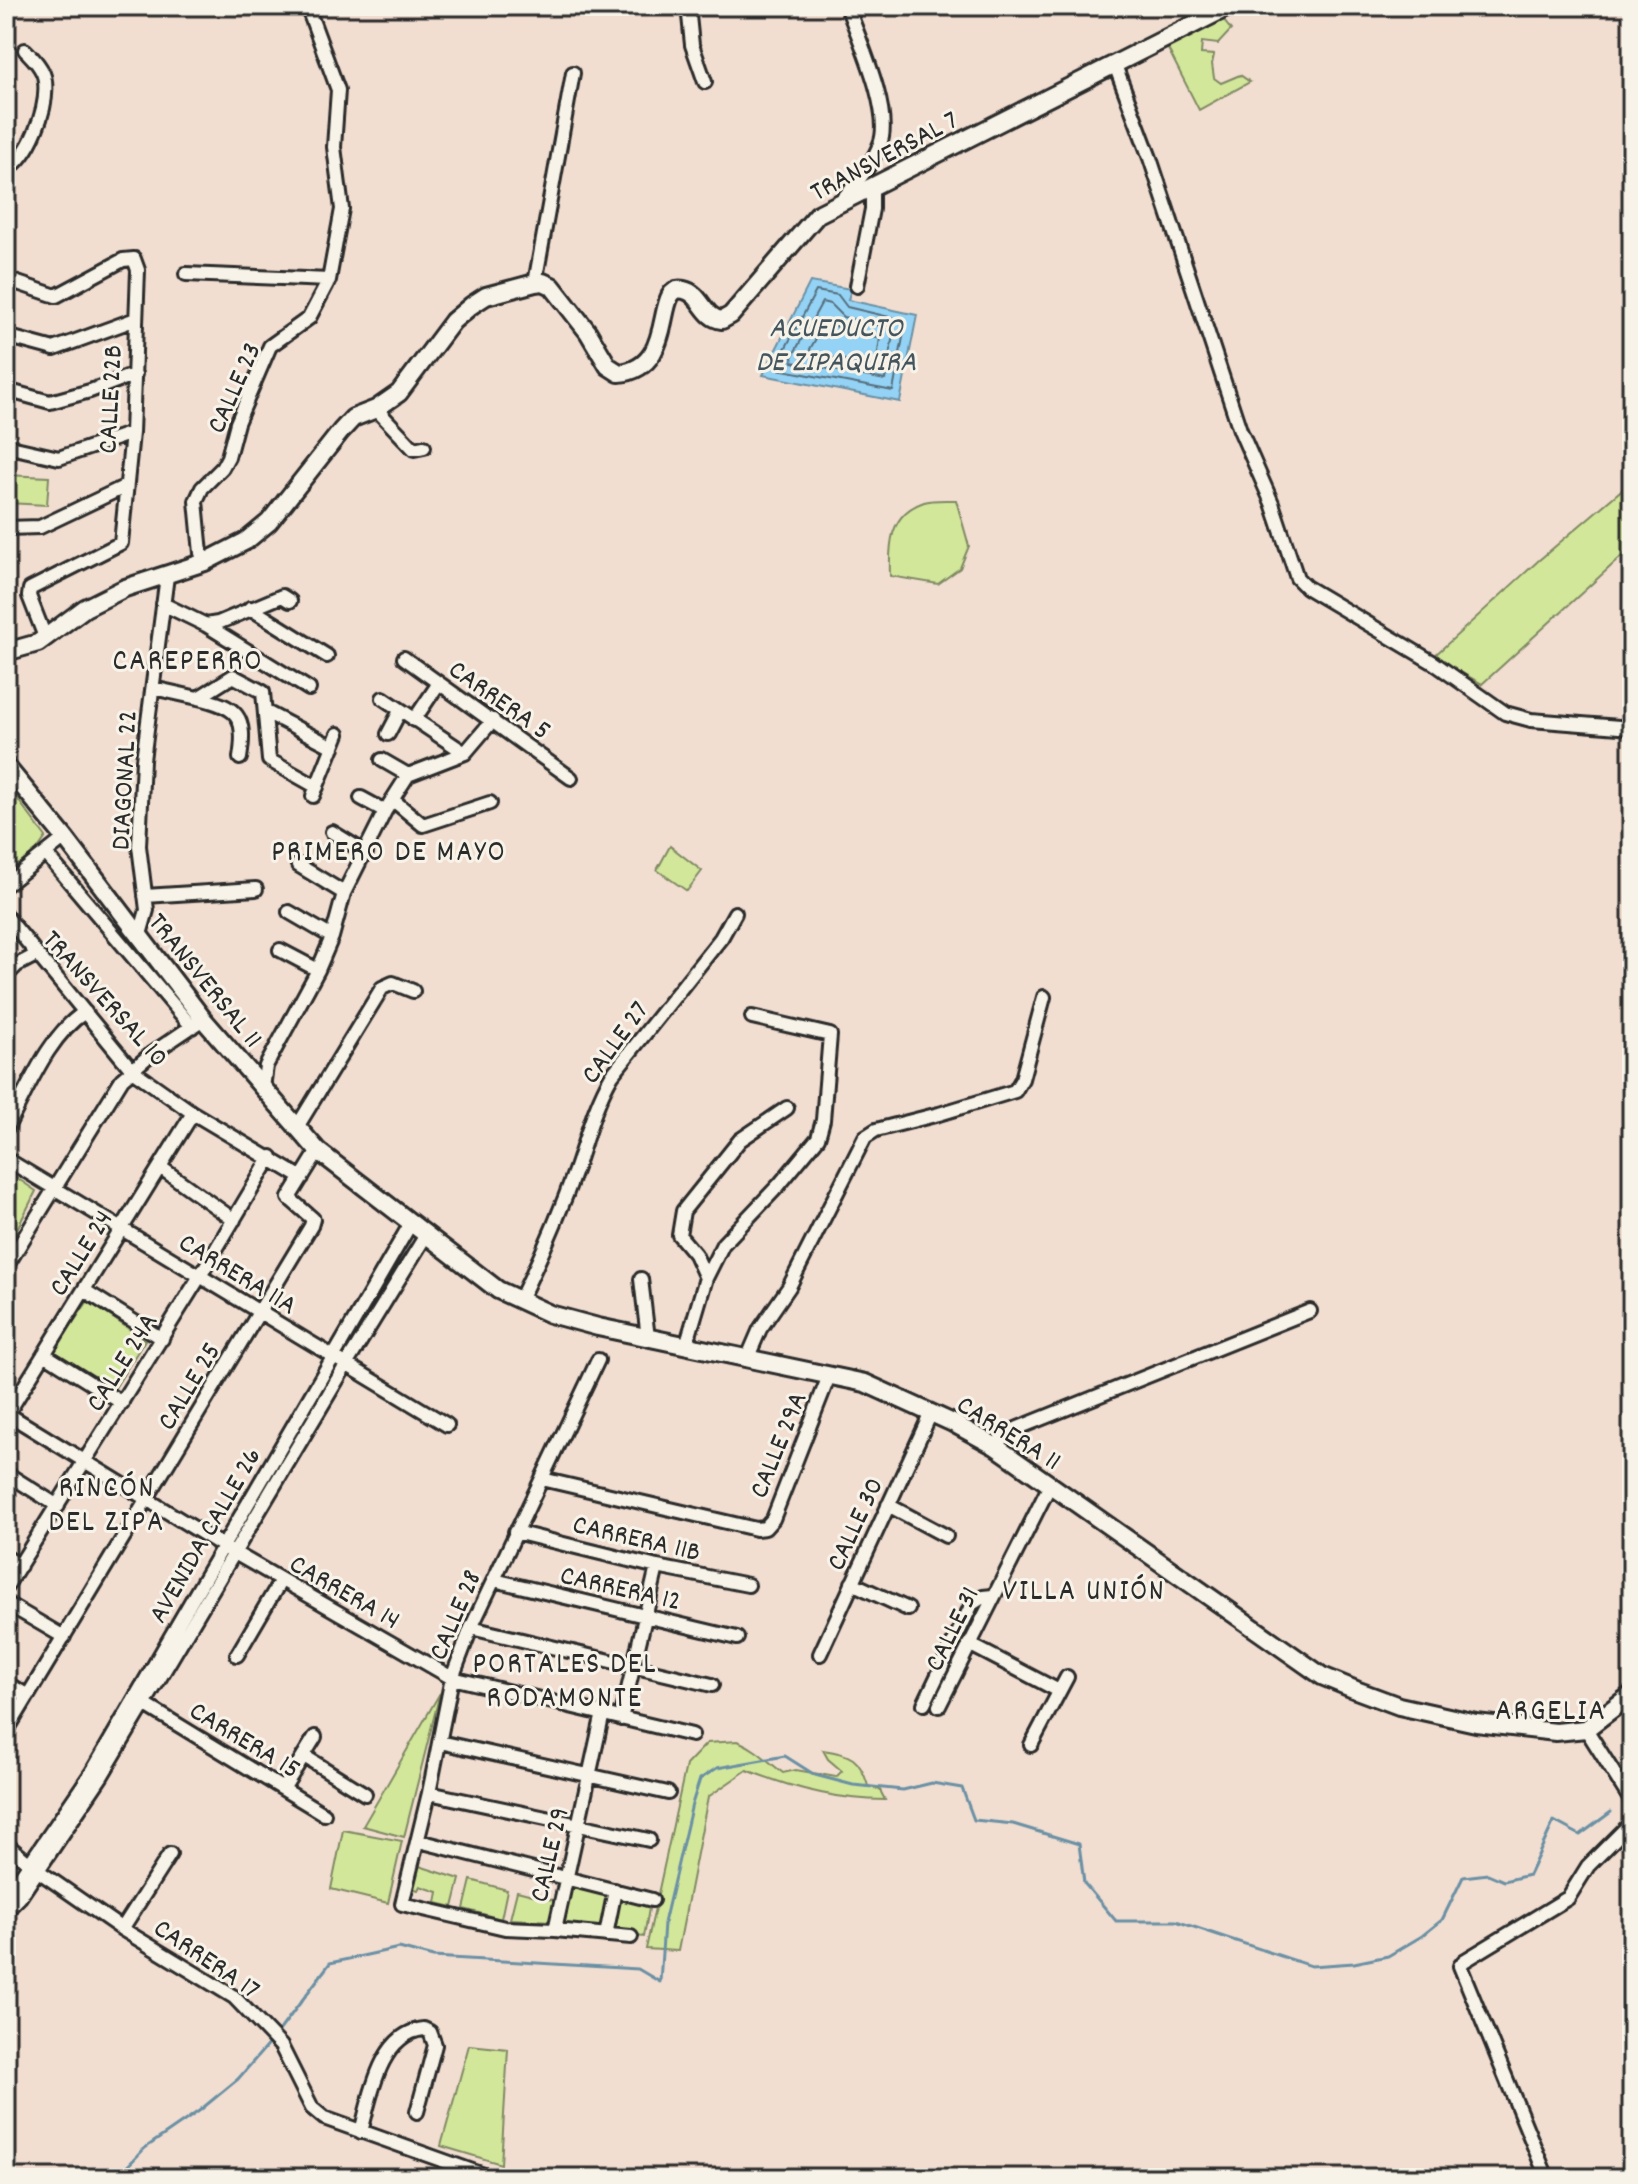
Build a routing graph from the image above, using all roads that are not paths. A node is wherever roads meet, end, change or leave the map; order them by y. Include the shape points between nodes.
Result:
1 (307, 6) edge
2 (688, 6) edge
3 (847, 6) edge
4 (1230, 6) edge
5 (25, 50) dead end
6 (1115, 65) junction
7 (573, 73) dead end
8 (705, 82) dead end
9 (6, 170) edge
10 (872, 187) junction
11 (842, 200) junction
12 (186, 274) dead end
13 (6, 279) edge
14 (329, 280) junction
15 (535, 283) junction
16 (857, 286) dead end
17 (136, 319) junction
18 (6, 336) edge
19 (135, 374) junction
20 (6, 390) edge
21 (376, 409) junction
22 (132, 433) junction
23 (6, 446) edge
24 (424, 447) dead end
25 (126, 486) junction
26 (6, 528) edge
27 (205, 562) junction
28 (167, 576) junction
29 (290, 601) dead end
30 (163, 604) junction
31 (250, 608) junction
32 (206, 625) junction
33 (45, 637) junction
34 (6, 652) edge
35 (327, 656) dead end
36 (404, 658) dead end
37 (439, 683) junction
38 (153, 688) junction
39 (309, 689) dead end
40 (198, 698) junction
41 (383, 698) dead end
42 (400, 711) junction
43 (266, 712) junction
44 (414, 720) junction
45 (493, 720) junction
46 (1632, 728) edge
47 (338, 734) dead end
48 (388, 734) dead end
49 (333, 747) junction
50 (465, 753) junction
51 (240, 758) dead end
52 (382, 760) dead end
53 (6, 766) edge
54 (408, 775) junction
55 (571, 778) dead end
56 (361, 798) dead end
57 (490, 803) dead end
58 (389, 805) junction
59 (332, 832) dead end
60 (65, 838) junction
61 (366, 853) junction
62 (46, 854) junction
63 (298, 865) dead end
64 (6, 885) edge
65 (256, 889) dead end
66 (344, 893) junction
67 (145, 896) junction
68 (289, 912) dead end
69 (735, 913) dead end
70 (6, 916) edge
71 (332, 937) junction
72 (139, 938) junction
73 (280, 950) dead end
74 (36, 955) junction
75 (318, 970) junction
76 (6, 976) edge
77 (413, 991) dead end
78 (1044, 997) dead end
79 (85, 1012) junction
80 (752, 1017) dead end
81 (197, 1023) junction
82 (132, 1070) junction
83 (263, 1088) junction
84 (787, 1108) dead end
85 (193, 1113) junction
86 (297, 1127) junction
87 (6, 1129) edge
88 (318, 1151) junction
89 (271, 1157) junction
90 (8, 1164) edge
91 (160, 1167) junction
92 (302, 1178) junction
93 (54, 1188) junction
94 (389, 1205) joint
95 (234, 1220) junction
96 (411, 1223) junction
97 (122, 1229) junction
98 (426, 1235) junction
99 (10, 1252) edge
100 (6, 1267) edge
101 (200, 1276) junction
102 (706, 1278) junction
103 (641, 1279) dead end
104 (84, 1290) junction
105 (520, 1300) junction
106 (1310, 1311) dead end
107 (259, 1312) junction
108 (648, 1338) junction
109 (162, 1339) junction
110 (686, 1346) junction
111 (44, 1354) junction
112 (747, 1359) junction
113 (598, 1360) dead end
114 (340, 1361) junction
115 (829, 1376) junction
116 (122, 1403) junction
117 (931, 1413) junction
118 (6, 1414) edge
119 (447, 1425) dead end
120 (995, 1446) junction
121 (86, 1461) junction
122 (6, 1473) edge
123 (542, 1479) junction
124 (1050, 1485) junction
125 (148, 1499) junction
126 (888, 1505) junction
127 (58, 1506) junction
128 (515, 1532) junction
129 (946, 1536) dead end
130 (228, 1549) junction
131 (6, 1557) edge
132 (20, 1566) junction
133 (657, 1567) junction
134 (281, 1580) junction
135 (494, 1580) junction
136 (852, 1583) junction
137 (748, 1585) dead end
138 (6, 1587) edge
139 (993, 1596) junction
140 (6, 1603) edge
141 (908, 1609) dead end
142 (646, 1617) junction
143 (471, 1628) junction
144 (64, 1637) junction
145 (737, 1638) dead end
146 (969, 1644) junction
147 (820, 1654) dead end
148 (237, 1655) dead end
149 (635, 1666) junction
150 (1067, 1677) dead end
151 (452, 1678) junction
152 (6, 1683) edge
153 (712, 1685) dead end
154 (1059, 1691) junction
155 (1632, 1694) edge
156 (28, 1696) junction
157 (144, 1704) junction
158 (924, 1704) dead end
159 (939, 1706) dead end
160 (603, 1713) junction
161 (621, 1719) junction
162 (1586, 1729) junction
163 (6, 1732) edge
164 (692, 1735) dead end
165 (315, 1737) dead end
166 (440, 1742) junction
167 (1031, 1745) dead end
168 (304, 1756) junction
169 (589, 1777) junction
170 (283, 1789) junction
171 (429, 1793) junction
172 (668, 1793) dead end
173 (365, 1794) dead end
174 (1632, 1802) edge
175 (324, 1814) dead end
176 (1632, 1822) edge
177 (579, 1825) junction
178 (649, 1840) dead end
179 (419, 1841) junction
180 (6, 1844) edge
181 (170, 1854) dead end
182 (34, 1868) junction
183 (566, 1877) junction
184 (615, 1890) junction
185 (6, 1898) edge
186 (652, 1900) dead end
187 (6, 1911) edge
188 (122, 1929) junction
189 (555, 1930) junction
190 (606, 1935) junction
191 (631, 1937) dead end
192 (417, 2112) dead end
193 (361, 2132) junction
194 (492, 2178) edge
195 (1547, 2178) edge

1 - 14 street, CALLE 23 via 338,90 334,147 342,209
2 - 8 street via 692,45
3 - 11 street via 881,102 882,141
4 - 6 street, TRANSVERSAL 7
5 - 9 street via 45,80 39,123 23,156
6 - 10 street, TRANSVERSAL 7
6 - 46 street via 1240,430 1297,578 1505,713
7 - 15 street
10 - 11 street, TRANSVERSAL 7
10 - 16 street
11 - 15 street, TRANSVERSAL 7 via 818,214 722,320 708,314 694,295 676,290 669,296 660,340 641,368 632,372 619,373 608,366 557,291
12 - 14 street
13 - 17 street, CALLE 22B via 56,296 134,259
14 - 27 street, CALLE 23 via 309,318 270,346 228,457 196,501
15 - 21 street via 472,305 453,321 399,393
17 - 18 street via 54,349
17 - 19 street, CALLE 22B
19 - 20 street via 50,402
19 - 22 street, CALLE 22B
21 - 24 street via 414,449
21 - 27 street via 353,418 269,522
22 - 23 street via 59,458
22 - 25 street, CALLE 22B
25 - 26 street via 40,527
25 - 33 street, CALLE 22B via 121,543 30,589
27 - 28 street
28 - 30 street, DIAGONAL 22
28 - 33 street via 125,588
29 - 31 street via 282,596
30 - 32 street
30 - 38 street, DIAGONAL 22
31 - 32 street
31 - 35 street
32 - 39 street
33 - 34 street
36 - 37 street, CARRERA 5
37 - 44 street
37 - 45 street, CARRERA 5
38 - 40 street
38 - 67 street, DIAGONAL 22 via 139,846
40 - 43 street via 233,676 263,692
40 - 51 street via 235,712 241,726
41 - 42 street
42 - 44 street
42 - 48 street
43 - 49 street
43 - 49 street via 269,760 315,792
44 - 50 street
45 - 50 street
45 - 55 street, CARRERA 5
47 - 49 street
50 - 54 street
52 - 54 street
53 - 60 street, TRANSVERSAL 11
54 - 58 street
56 - 58 street
57 - 58 street via 423,825
58 - 61 street
59 - 61 street
60 - 62 street
60 - 72 street, TRANSVERSAL 11
61 - 66 street
62 - 64 street
62 - 81 street
63 - 66 street
65 - 67 street
66 - 71 street
67 - 72 street, DIAGONAL 22
68 - 71 street
69 - 105 street, CALLE 27 via 600,1095 549,1237
70 - 74 street, TRANSVERSAL 10
71 - 75 street
72 - 81 street, TRANSVERSAL 11
73 - 75 street
74 - 76 street
74 - 79 street, TRANSVERSAL 10
75 - 83 street via 266,1066
77 - 86 street via 393,983 382,988
78 - 112 street via 1015,1091 865,1137
79 - 82 street, TRANSVERSAL 10
79 - 87 street via 57,1037
80 - 102 street via 830,1035 823,1120 818,1138 723,1244
81 - 82 street
81 - 83 street, TRANSVERSAL 11
82 - 85 street, TRANSVERSAL 10
82 - 93 street
83 - 86 street, TRANSVERSAL 11
84 - 102 street via 740,1140 683,1211 679,1235
85 - 89 street, TRANSVERSAL 10
85 - 91 street, CALLE 24
86 - 88 street, TRANSVERSAL 11
88 - 92 street, CALLE 25
88 - 94 street, TRANSVERSAL 11
89 - 92 street, TRANSVERSAL 10
89 - 95 street, CALLE 24A
90 - 93 street, CARRERA 11A
91 - 95 street
91 - 97 street, CALLE 24
92 - 107 street, CALLE 25 via 289,1198 313,1219
93 - 97 street, CARRERA 11A
93 - 99 street
94 - 96 street, CARRERA 11
95 - 101 street, CALLE 24A
96 - 98 street, CARRERA 11
96 - 114 street, AVENIDA CALLE 26
97 - 101 street, CARRERA 11A
97 - 104 street, CALLE 24
98 - 105 street, CARRERA 11 via 466,1268
98 - 114 street, AVENIDA CALLE 26
99 - 100 street
101 - 107 street, CARRERA 11A
101 - 109 street, CALLE 24A
102 - 110 street
103 - 108 street
104 - 109 street
104 - 111 street, CALLE 24
105 - 108 street, CARRERA 11 via 550,1314
106 - 120 street via 1018,1428
107 - 114 street, CARRERA 11A
107 - 125 street, CALLE 25
108 - 110 street, CARRERA 11
109 - 116 street, CALLE 24A
110 - 112 street, CARRERA 11
111 - 116 street
111 - 118 street, CALLE 24
112 - 115 street, CARRERA 11
113 - 123 street, CALLE 28
114 - 119 street, CARRERA 11A
114 - 130 street, AVENIDA CALLE 26
115 - 117 street, CARRERA 11 via 865,1383
115 - 123 street, CALLE 29A via 765,1528
116 - 121 street, CALLE 24A
117 - 120 street, CARRERA 11
117 - 126 street, CALLE 30
118 - 121 street, CARRERA 14
120 - 124 street, CARRERA 11
121 - 125 street, CARRERA 14
121 - 127 street, CALLE 24A
122 - 127 street
123 - 128 street, CALLE 28
124 - 139 street, CALLE 31
124 - 162 street, CARRERA 11 via 1322,1676 1399,1706 1476,1723 1556,1732
125 - 130 street, CARRERA 14
125 - 144 street, CALLE 25
126 - 129 street
126 - 136 street, CALLE 30
127 - 132 street, CALLE 24A
128 - 133 street, CARRERA 11B
128 - 135 street, CALLE 28
130 - 134 street, CARRERA 14
130 - 157 street, AVENIDA CALLE 26
130 - 182 street, AVENIDA CALLE 26
131 - 132 street
132 - 138 street, CALLE 24A
133 - 137 street, CARRERA 11B
133 - 142 street
134 - 148 street
134 - 151 street, CARRERA 14
135 - 142 street, CARRERA 12
135 - 143 street, CALLE 28
136 - 141 street
136 - 147 street, CALLE 30
139 - 146 street, CALLE 31
139 - 158 street via 972,1604
140 - 144 street
142 - 145 street, CARRERA 12
142 - 149 street
143 - 149 street
143 - 151 street, CALLE 28
144 - 156 street, CALLE 25
146 - 154 street
146 - 159 street, CALLE 31
149 - 153 street
149 - 161 street
150 - 154 street
151 - 160 street, CARRERA 14
151 - 166 street, CALLE 28
152 - 156 street
154 - 167 street
155 - 162 street
156 - 163 street, CALLE 25
157 - 170 street, CARRERA 15
157 - 182 street, AVENIDA CALLE 26 via 101,1777
160 - 161 street, CARRERA 14
160 - 169 street, CALLE 29
161 - 164 street, CARRERA 14
162 - 174 street
165 - 168 street
166 - 169 street
166 - 171 street, CALLE 28
168 - 170 street
168 - 173 street
169 - 172 street
169 - 177 street, CALLE 29
170 - 175 street, CARRERA 15
171 - 177 street
171 - 179 street, CALLE 28
176 - 195 street via 1588,1866 1568,1898 1460,1966
177 - 178 street
177 - 183 street, CALLE 29
179 - 183 street
179 - 189 street, CALLE 28 via 402,1904 505,1928
180 - 182 street, CARRERA 17
181 - 188 street
182 - 185 street
182 - 187 street via 20,1897
182 - 188 street, CARRERA 17
183 - 184 street
183 - 189 street, CALLE 29
184 - 186 street
184 - 190 street
188 - 193 street, CARRERA 17 via 234,1997 281,2046 312,2108
189 - 190 street, CALLE 29
190 - 191 street, CALLE 29
192 - 193 street via 435,2045 424,2029 408,2034 385,2057
193 - 194 street, CARRERA 17

